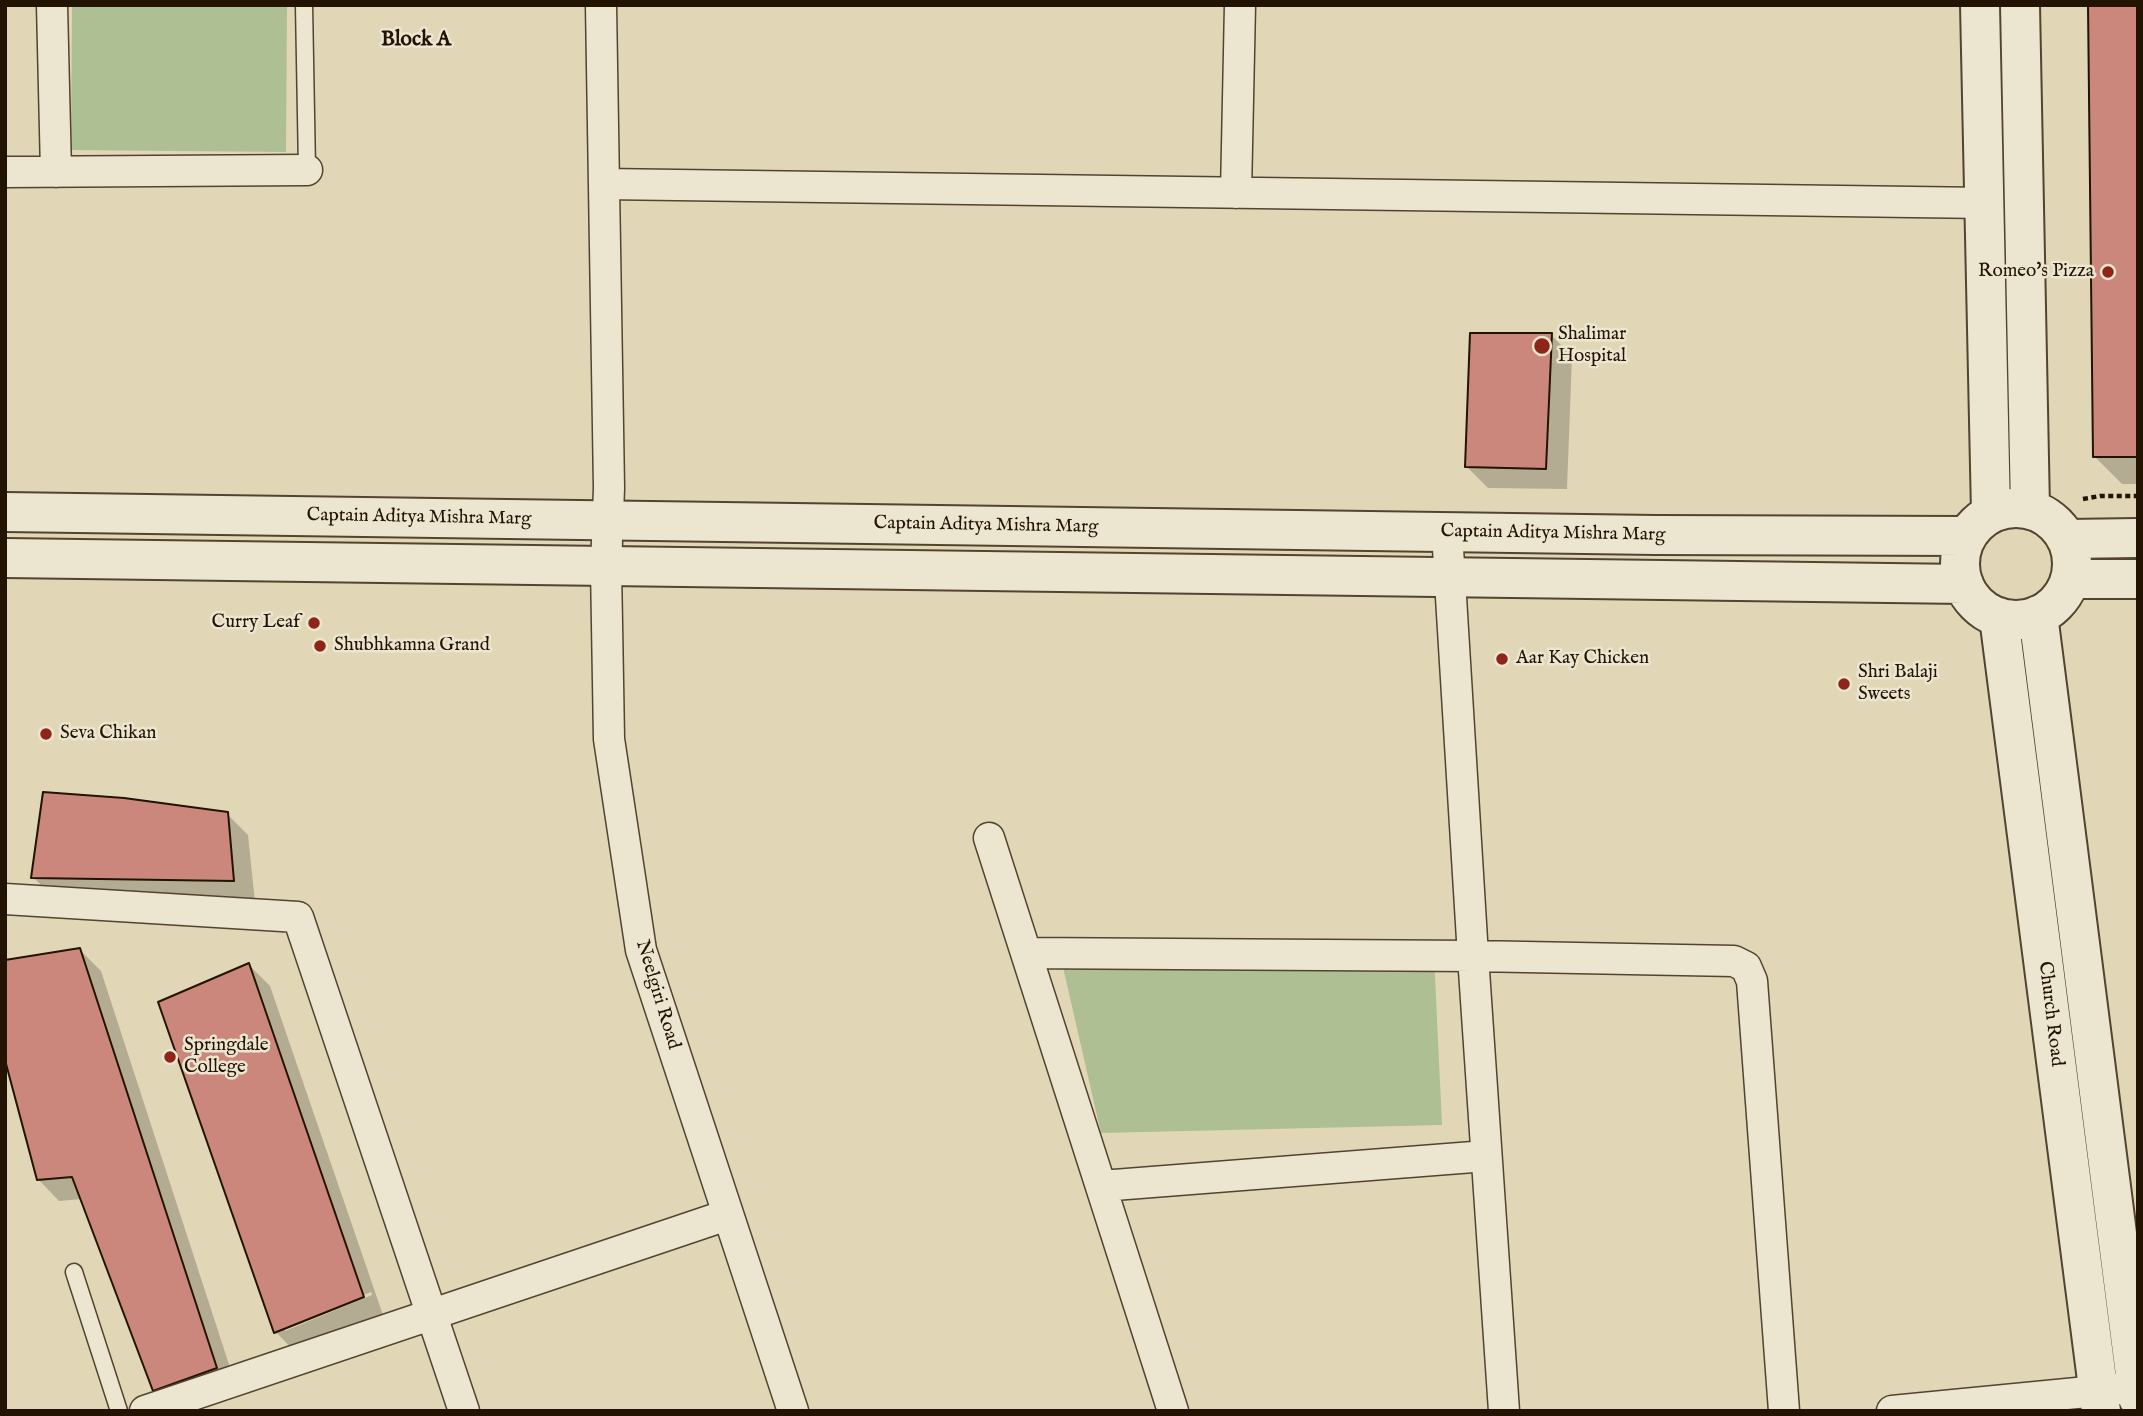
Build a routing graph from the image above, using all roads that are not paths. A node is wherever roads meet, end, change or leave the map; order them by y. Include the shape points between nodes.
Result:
1 (52, 5) edge
2 (304, 5) edge
3 (601, 5) edge
4 (1240, 5) edge
5 (1980, 5) edge
6 (2020, 5) edge
7 (306, 170) joint
8 (5, 172) edge
9 (55, 172) junction
10 (604, 184) junction
11 (1236, 193) junction
12 (1984, 203) junction
13 (2031, 509) junction
14 (5, 512) edge
15 (609, 521) junction
16 (1979, 525) junction
17 (1447, 532) junction
18 (2138, 538) edge
19 (2067, 539) junction
20 (5, 558) edge
21 (606, 567) junction
22 (1450, 577) junction
23 (2070, 579) junction
24 (2138, 579) edge
25 (1964, 584) junction
26 (2038, 615) junction
27 (1999, 617) junction
28 (989, 838) dead end
29 (5, 899) edge
30 (2075, 903) junction
31 (2036, 909) junction
32 (1026, 953) junction
33 (1473, 956) junction
34 (1486, 1156) junction
35 (1101, 1186) junction
36 (727, 1215) junction
37 (74, 1272) dead end
38 (431, 1316) junction
39 (2137, 1392) edge
40 (2100, 1401) edge
41 (120, 1411) edge
42 (145, 1411) edge
43 (464, 1411) edge
44 (793, 1411) edge
45 (1173, 1411) edge
46 (1504, 1411) edge
47 (1784, 1411) edge
48 (1892, 1411) edge

1 - 9 street
2 - 7 lane
3 - 10 street, Neelgiri Road
4 - 11 street
5 - 12 street
6 - 13 street
7 - 9 street
8 - 9 street
10 - 11 street
10 - 15 street, Neelgiri Road
11 - 12 street
12 - 16 street
13 - 16 street via 2011,507
13 - 19 street via 2052,520
14 - 15 street, Captain Aditya Mishra Marg
15 - 17 street, Captain Aditya Mishra Marg
15 - 21 street, Neelgiri Road
16 - 17 street, Captain Aditya Mishra Marg
16 - 25 street via 1961,550
17 - 22 street
18 - 19 street
19 - 23 street via 2072,558
20 - 21 street
21 - 22 street
21 - 36 street, Neelgiri Road via 609,739 641,950
22 - 25 street
22 - 33 street
23 - 24 street
23 - 26 street via 2060,599
25 - 27 street via 1981,608
26 - 27 street via 2012,620
26 - 30 street, Church Road
27 - 31 street, Church Road
28 - 32 street
29 - 38 street via 298,917
30 - 31 street
30 - 39 street, Church Road
31 - 40 street, Church Road
32 - 33 street
32 - 35 street
33 - 34 street
33 - 47 street via 1734,961 1746,967 1752,981
34 - 35 street
34 - 46 street
35 - 45 street
36 - 38 street
36 - 44 street, Neelgiri Road
37 - 41 lane
38 - 42 street
38 - 43 street
39 - 40 street
40 - 48 street

